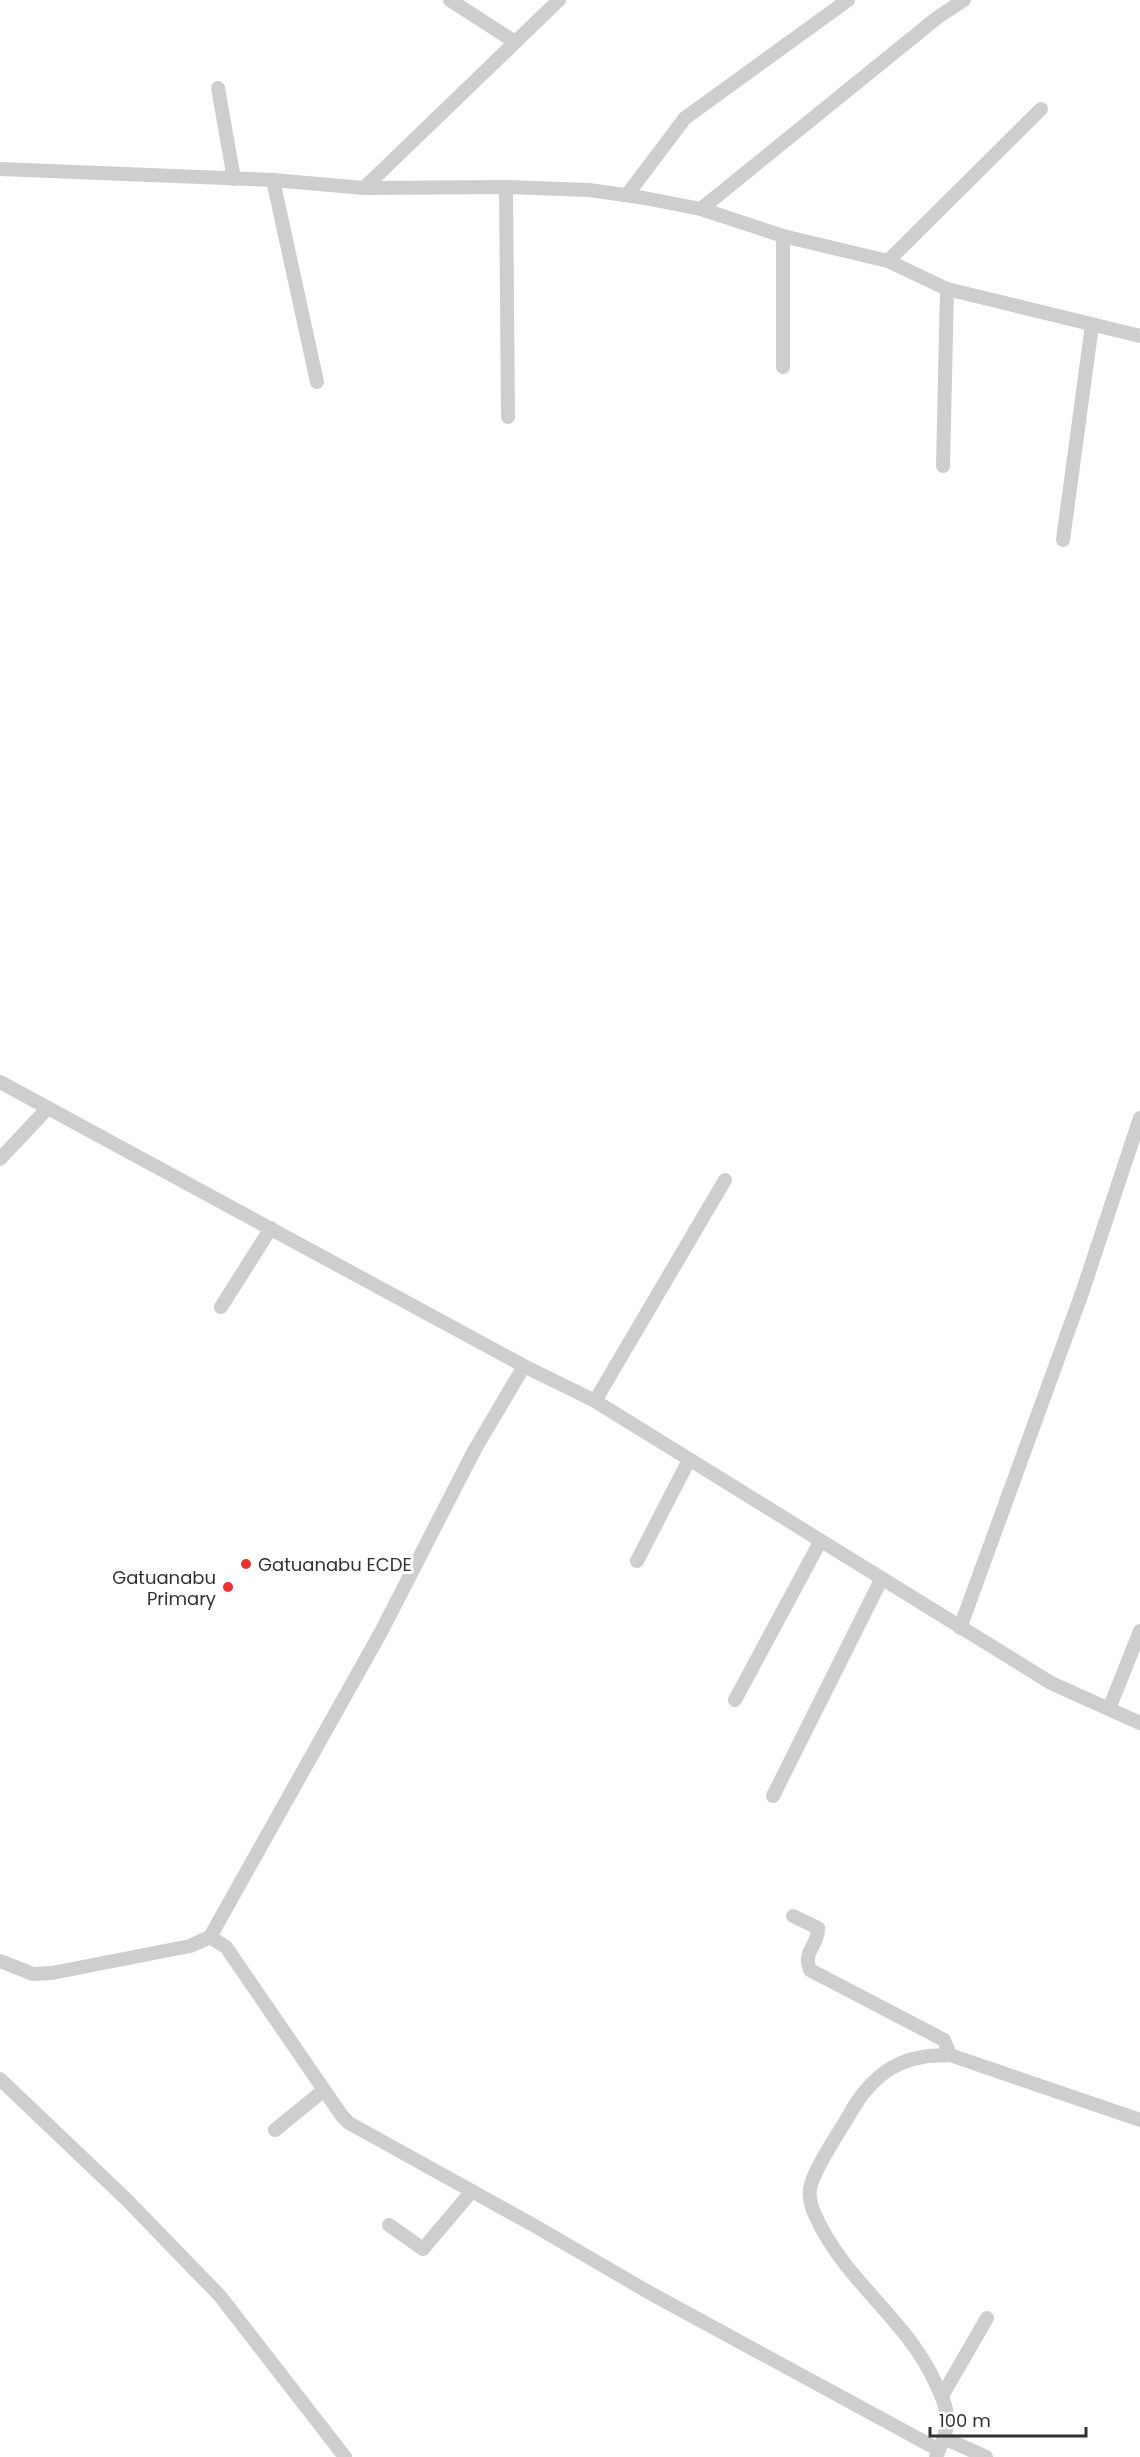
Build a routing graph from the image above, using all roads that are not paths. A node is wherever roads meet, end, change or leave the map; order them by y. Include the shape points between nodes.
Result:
1 (450, 0) edge
2 (559, 0) edge
3 (848, 0) edge
4 (964, 0) edge
5 (515, 42) junction
6 (218, 88) dead end
7 (1041, 109) dead end
8 (0, 169) edge
9 (234, 179) junction
10 (273, 180) junction
11 (506, 187) junction
12 (364, 188) junction
13 (627, 195) junction
14 (701, 209) junction
15 (783, 236) junction
16 (888, 261) junction
17 (947, 289) junction
18 (1092, 325) junction
19 (1140, 336) edge
20 (783, 367) dead end
21 (317, 382) dead end
22 (508, 417) dead end
23 (943, 466) dead end
24 (1063, 540) dead end
25 (0, 1082) edge
26 (47, 1109) junction
27 (1140, 1118) edge
28 (0, 1159) edge
29 (725, 1180) dead end
30 (271, 1228) junction
31 (221, 1307) dead end
32 (524, 1366) junction
33 (595, 1401) junction
34 (689, 1460) junction
35 (820, 1542) junction
36 (637, 1561) dead end
37 (881, 1580) junction
38 (960, 1628) junction
39 (1140, 1631) edge
40 (735, 1700) dead end
41 (1109, 1709) junction
42 (1140, 1723) edge
43 (773, 1796) dead end
44 (793, 1916) dead end
45 (210, 1937) junction
46 (0, 1961) edge
47 (950, 2055) junction
48 (0, 2079) edge
49 (324, 2090) junction
50 (1140, 2120) edge
51 (275, 2130) dead end
52 (472, 2192) junction
53 (389, 2225) dead end
54 (987, 2318) dead end
55 (942, 2396) junction
56 (940, 2448) edge
57 (345, 2457) edge
58 (986, 2457) edge

1 - 5 street
2 - 5 street
3 - 13 street via 686,118
4 - 14 street
5 - 12 street
6 - 9 street
7 - 16 street
8 - 9 street
9 - 10 street
10 - 12 street
10 - 21 street
11 - 12 street
11 - 13 street
11 - 22 street
13 - 14 street
14 - 15 street
15 - 16 street
15 - 20 street
16 - 17 street
17 - 18 street
17 - 23 street
18 - 19 street
18 - 24 street
25 - 26 street
26 - 28 street
26 - 30 street
27 - 38 street via 1082,1293
29 - 33 street
30 - 31 street
30 - 32 street
32 - 33 street
32 - 45 street
33 - 34 street
34 - 35 street
34 - 36 street
35 - 37 street
35 - 40 street
37 - 38 street
37 - 43 street
38 - 41 street via 1051,1683
39 - 41 street
41 - 42 street
44 - 47 street via 818,1928 808,1956 810,1970 944,2040
45 - 46 street via 190,1946 52,1973 33,1974
45 - 49 street via 226,1947
47 - 50 street
47 - 55 street via 903,2062 874,2080 860,2095 810,2188 810,2203 828,2241 894,2319
48 - 57 street via 127,2200 220,2296
49 - 51 street
49 - 52 street via 349,2123
52 - 53 street via 423,2249
52 - 56 street via 650,2294
54 - 55 street
55 - 56 street via 948,2418
56 - 58 street

